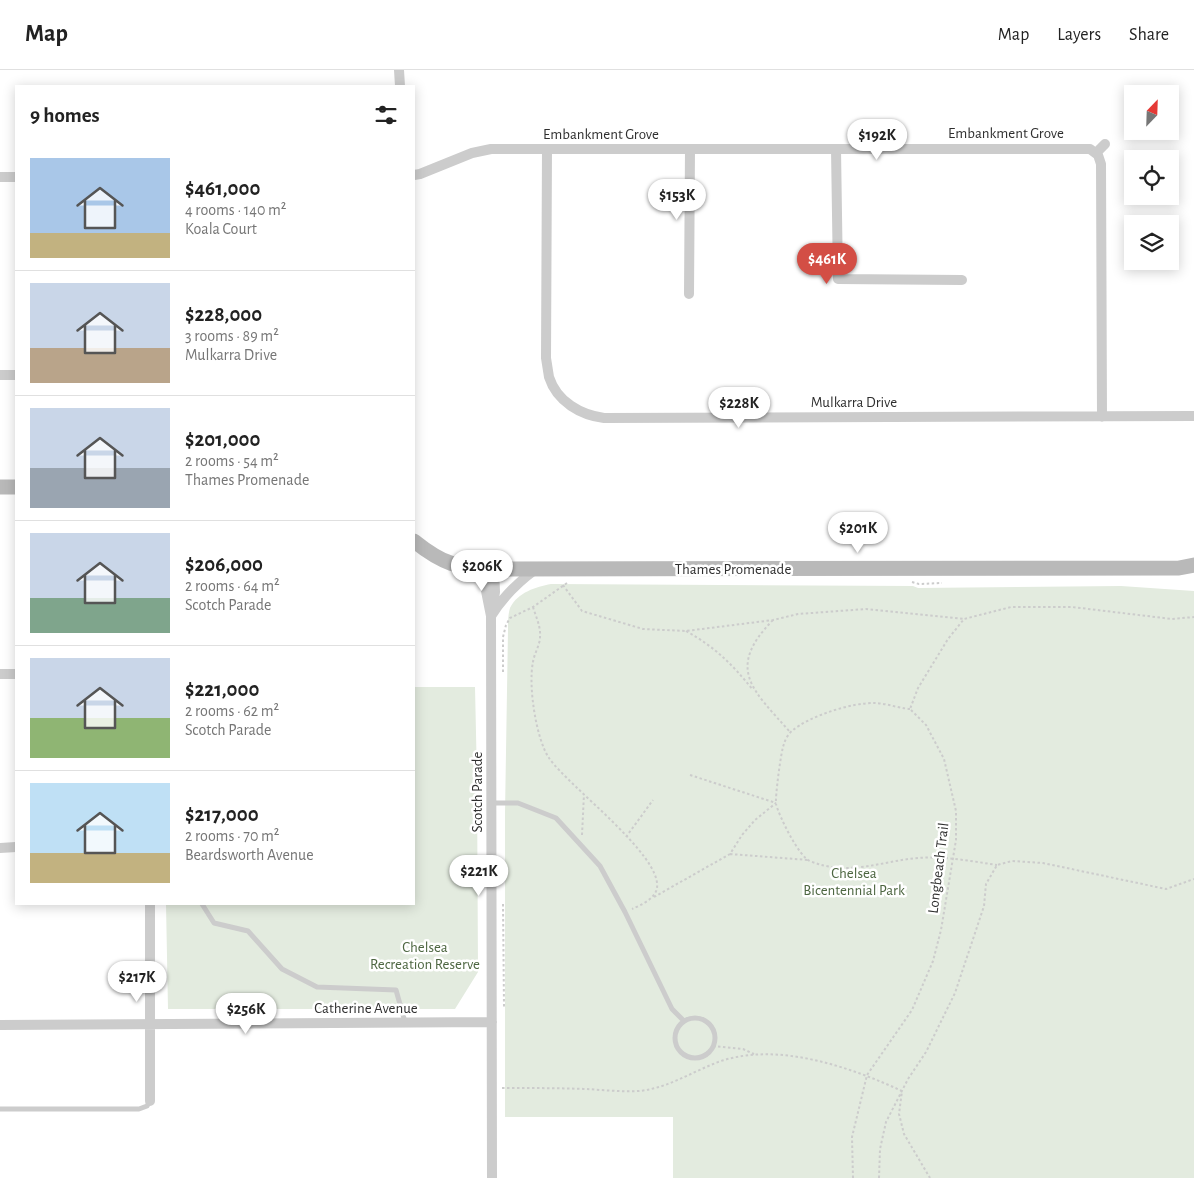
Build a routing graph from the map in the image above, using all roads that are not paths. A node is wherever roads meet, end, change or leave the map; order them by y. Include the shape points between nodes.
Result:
1 (400, 70) edge
2 (400, 85) edge
3 (1105, 144) dead end
4 (546, 149) junction
5 (690, 149) junction
6 (836, 149) junction
7 (1096, 153) junction
8 (415, 174) edge
9 (0, 177) edge
10 (15, 177) edge
11 (962, 280) dead end
12 (689, 294) dead end
13 (0, 375) edge
14 (15, 375) edge
15 (1194, 416) edge
16 (1102, 417) junction
17 (0, 487) edge
18 (15, 487) edge
19 (415, 542) edge
20 (490, 568) junction
21 (1189, 568) edge
22 (537, 569) junction
23 (490, 616) junction
24 (0, 674) edge
25 (15, 674) edge
26 (492, 802) junction
27 (0, 848) edge
28 (15, 848) edge
29 (150, 905) edge
30 (203, 905) edge
31 (684, 1021) junction
32 (405, 1022) junction
33 (492, 1022) junction
34 (150, 1023) junction
35 (0, 1025) edge
36 (150, 1102) joint
37 (0, 1109) edge
38 (492, 1178) edge

1 - 2 street
3 - 7 street
4 - 5 street, Embankment Grove
4 - 8 street, Embankment Grove via 491,149
4 - 16 street, Mulkarra Drive via 546,358 550,379 573,409 604,418
5 - 6 street, Embankment Grove
5 - 12 street
6 - 7 street, Embankment Grove via 1085,148
6 - 11 street via 838,279
7 - 16 street via 1101,164
9 - 10 street
13 - 14 street
15 - 16 street, Mulkarra Drive
17 - 18 main road
19 - 20 main road, Thames Promenade via 448,564
20 - 22 main road, Thames Promenade
20 - 23 street, Scotch Parade via 494,592
21 - 22 main road, Thames Promenade
22 - 23 street via 510,592
23 - 26 street, Scotch Parade
24 - 25 street
26 - 31 lane via 518,803 556,818 600,866 672,1009
26 - 33 street, Scotch Parade
27 - 28 street
29 - 34 street
30 - 32 lane via 214,923 248,931 282,969 317,988 396,990
31 - 31 lane via 675,1038 680,1050 684,1054 704,1056 713,1046 714,1034 708,1023 696,1018
32 - 33 street, Catherine Avenue
32 - 34 street, Catherine Avenue
33 - 38 street, Scotch Parade
34 - 35 street, Catherine Avenue
34 - 36 street
36 - 37 lane via 139,1109

